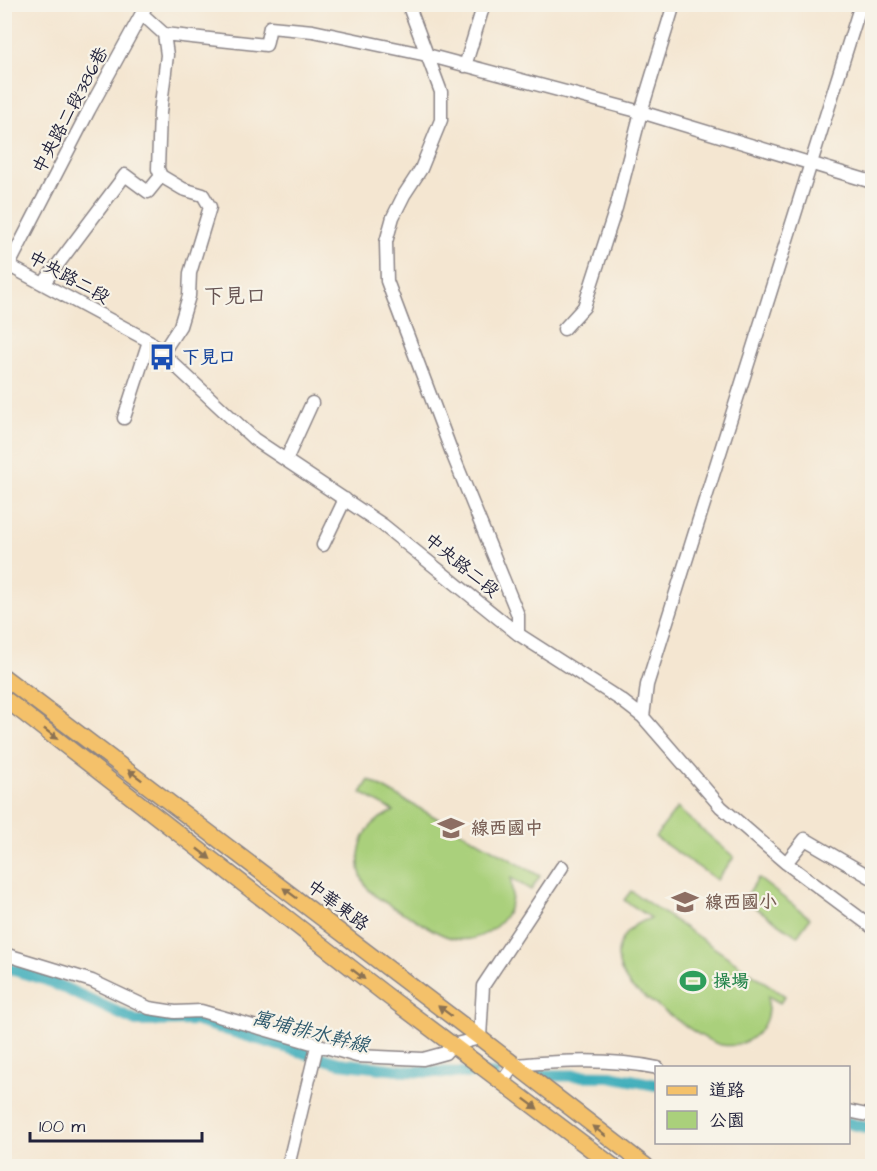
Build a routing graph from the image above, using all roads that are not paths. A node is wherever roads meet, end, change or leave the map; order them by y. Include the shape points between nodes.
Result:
1 (408, 4) edge
2 (484, 4) edge
3 (674, 4) edge
4 (861, 4) edge
5 (144, 9) edge
6 (164, 34) junction
7 (427, 55) junction
8 (465, 66) junction
9 (641, 112) junction
10 (812, 165) junction
11 (161, 176) junction
12 (873, 183) edge
13 (7, 264) edge
14 (43, 284) junction
15 (564, 329) dead end
16 (149, 341) junction
17 (163, 352) junction
18 (312, 403) dead end
19 (124, 418) dead end
20 (286, 460) junction
21 (345, 499) junction
22 (323, 545) dead end
23 (518, 634) junction
24 (4, 677) edge
25 (4, 698) edge
26 (643, 717) junction
27 (786, 863) junction
28 (562, 867) dead end
29 (873, 878) edge
30 (873, 927) edge
31 (4, 954) edge
32 (480, 1038) junction
33 (453, 1045) junction
34 (317, 1046) junction
35 (514, 1065) junction
36 (655, 1067) edge
37 (502, 1082) junction
38 (850, 1111) edge
39 (873, 1116) edge
40 (288, 1167) edge
41 (613, 1167) edge
42 (646, 1167) edge

1 - 7 street
2 - 8 street
3 - 9 street
4 - 10 street
5 - 6 street
5 - 13 street, 中央路二段386巷
6 - 7 street via 266,45 270,27 313,31
6 - 11 street via 167,55 160,113
7 - 8 street
7 - 23 street via 441,92 441,120 421,168 393,217 386,242 387,281 518,615
8 - 9 street
9 - 10 street
9 - 15 street via 584,307
10 - 12 street
10 - 26 street via 647,685
11 - 14 street via 148,192 125,175
11 - 17 street via 202,195 210,207 190,273 189,296 180,326
13 - 14 street, 中央路二段
14 - 16 street, 中央路二段
16 - 17 street, 中央路二段
16 - 19 street
17 - 20 street, 中央路二段 via 254,439
18 - 20 street
20 - 21 street, 中央路二段
21 - 22 street
21 - 23 street, 中央路二段
23 - 26 street, 中央路二段
32 -> 24 main road, 中華東路
25 -> 33 main road
26 - 27 street, 中央路二段 via 721,807
27 - 29 street via 805,839
27 - 30 street, 中央路二段
28 - 32 street via 483,986
31 - 34 street via 92,981 149,1008 201,1011
32 - 33 street
32 - 35 main road, 中華東路
33 - 34 street via 445,1053 423,1059 357,1056
33 - 37 main road
34 - 40 street
35 - 36 street via 579,1060
35 - 37 street
42 -> 35 main road, 中華東路
37 -> 41 main road
38 - 39 street

